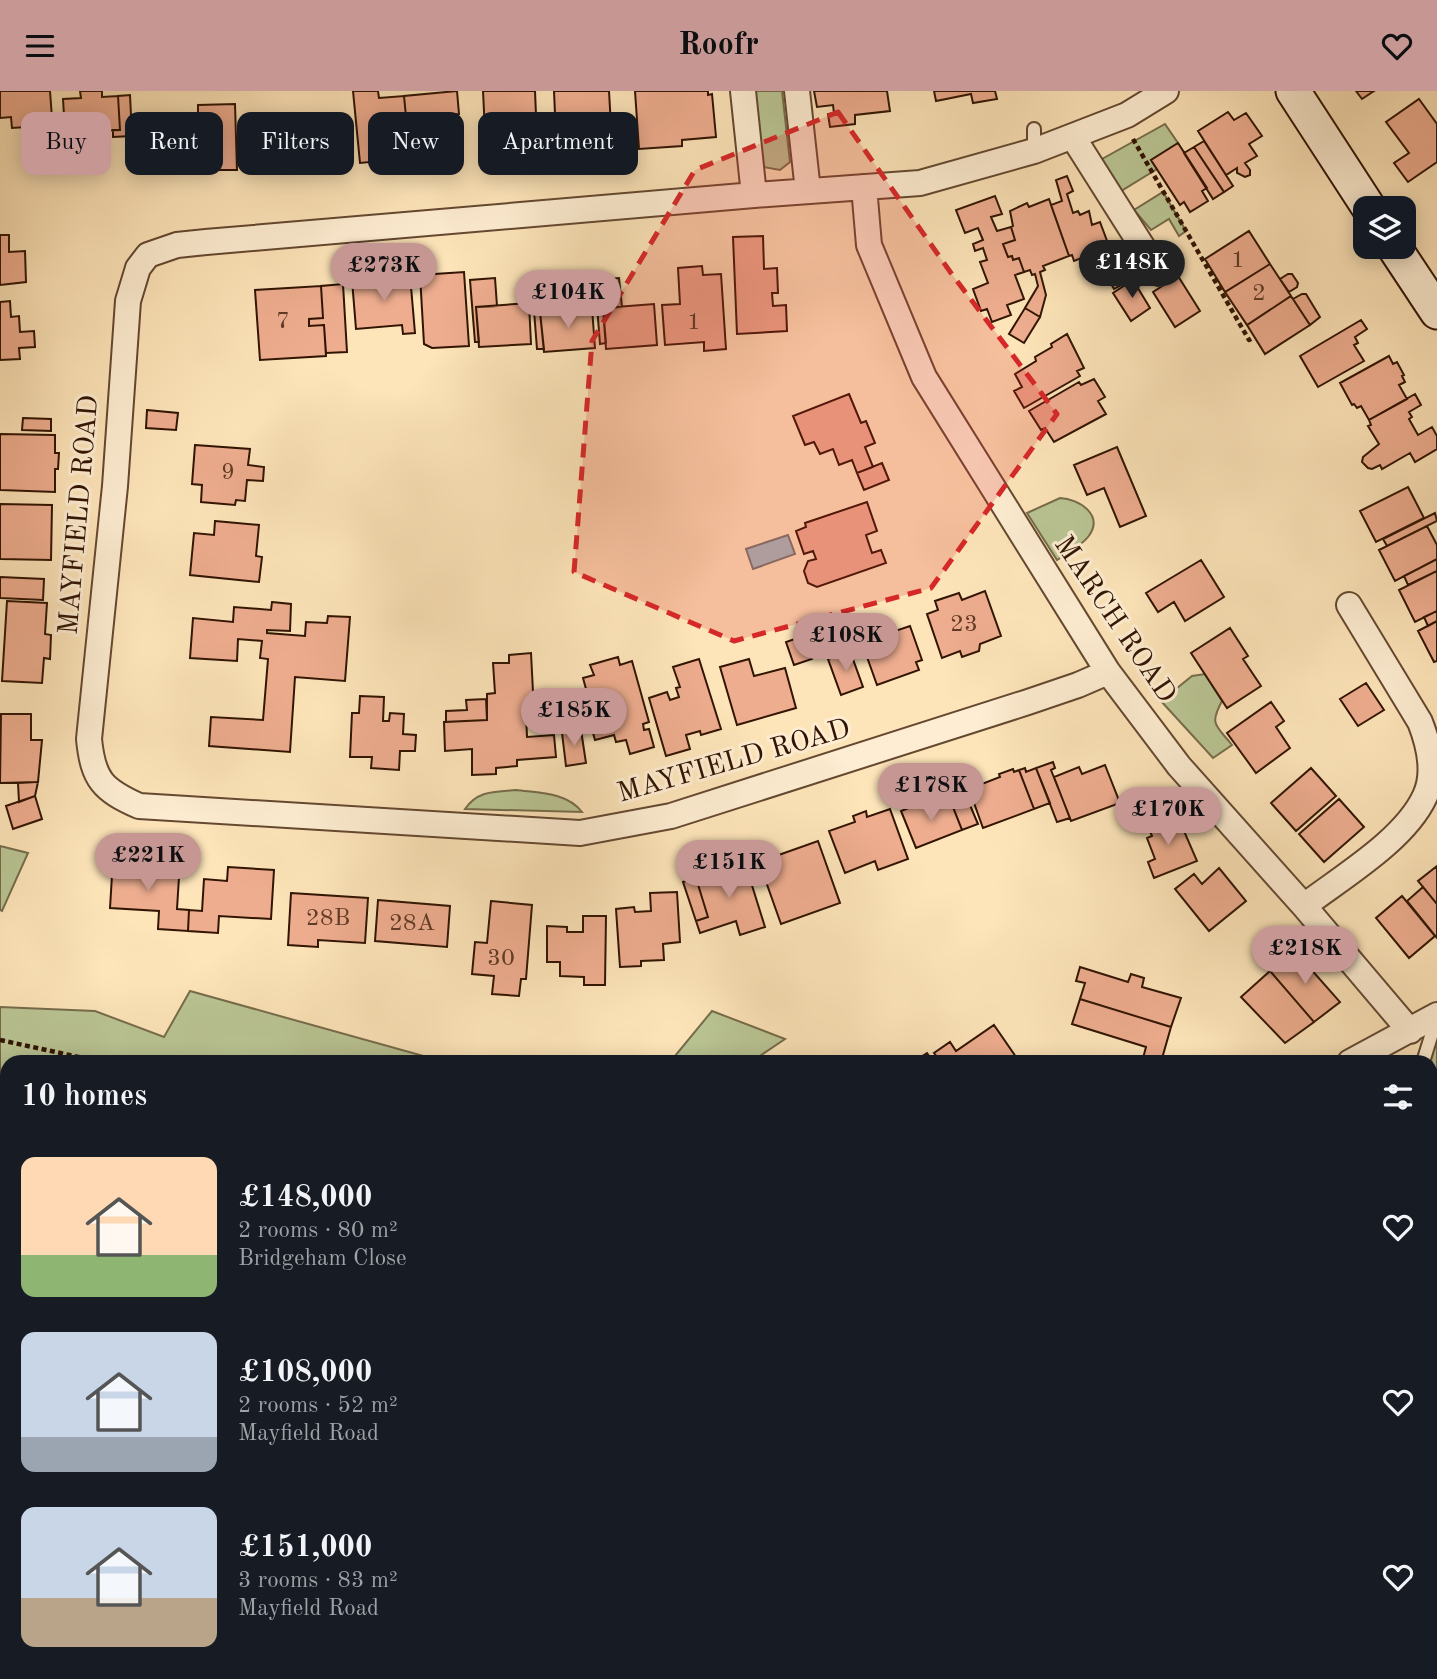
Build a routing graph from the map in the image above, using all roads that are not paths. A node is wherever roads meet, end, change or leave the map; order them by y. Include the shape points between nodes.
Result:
1 (743, 91) edge
2 (797, 91) edge
3 (1166, 91) edge
4 (1293, 91) edge
5 (1073, 137) junction
6 (864, 187) junction
7 (808, 191) junction
8 (754, 195) junction
9 (1361, 196) edge
10 (1402, 259) edge
11 (1159, 273) dead end
12 (1437, 312) edge
13 (1349, 605) dead end
14 (1108, 672) junction
15 (1304, 906) junction
16 (1437, 1016) edge
17 (1410, 1031) junction
18 (1364, 1055) edge
19 (1425, 1055) edge

1 - 8 street
2 - 7 street
3 - 5 street, MAYFIELD ROAD via 1120,118
4 - 9 main road
5 - 6 street, MAYFIELD ROAD via 1034,140 920,183
5 - 11 street
6 - 7 street, MAYFIELD ROAD
6 - 14 street, MARCH ROAD via 869,245 924,377
7 - 8 street, MAYFIELD ROAD
8 - 14 street, MAYFIELD ROAD via 187,244 148,255 138,268 128,301 89,739 94,766 107,791 139,806 580,833 670,816 1028,702
10 - 12 main road
13 - 15 street via 1420,722 1431,767 1426,796 1400,833
14 - 15 street, MARCH ROAD via 1179,766
15 - 17 street, MARCH ROAD
16 - 17 street
16 - 19 lane
17 - 18 street

